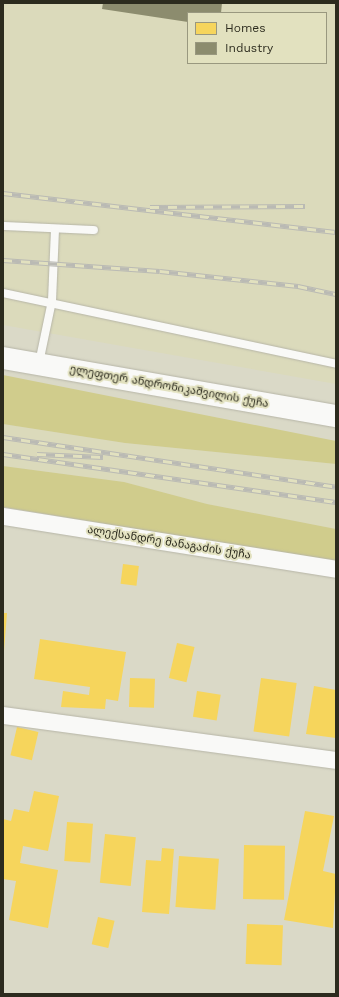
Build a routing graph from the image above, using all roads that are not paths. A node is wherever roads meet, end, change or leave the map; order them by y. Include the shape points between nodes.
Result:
1 (3, 226) edge
2 (55, 230) junction
3 (94, 230) dead end
4 (3, 293) edge
5 (52, 301) junction
6 (3, 358) edge
7 (39, 364) junction
8 (336, 364) edge
9 (336, 416) edge
10 (3, 516) edge
11 (336, 569) edge
12 (3, 715) edge
13 (336, 760) edge

1 - 2 lane
2 - 3 lane
2 - 5 lane
4 - 5 lane
5 - 7 lane
5 - 8 lane
6 - 7 main road, ელეფთერ ანდრონიკაშვილის ქუჩა
7 - 9 main road, ელეფთერ ანდრონიკაშვილის ქუჩა
10 - 11 street, ალექსანდრე მანაგაძის ქუჩა
12 - 13 street

